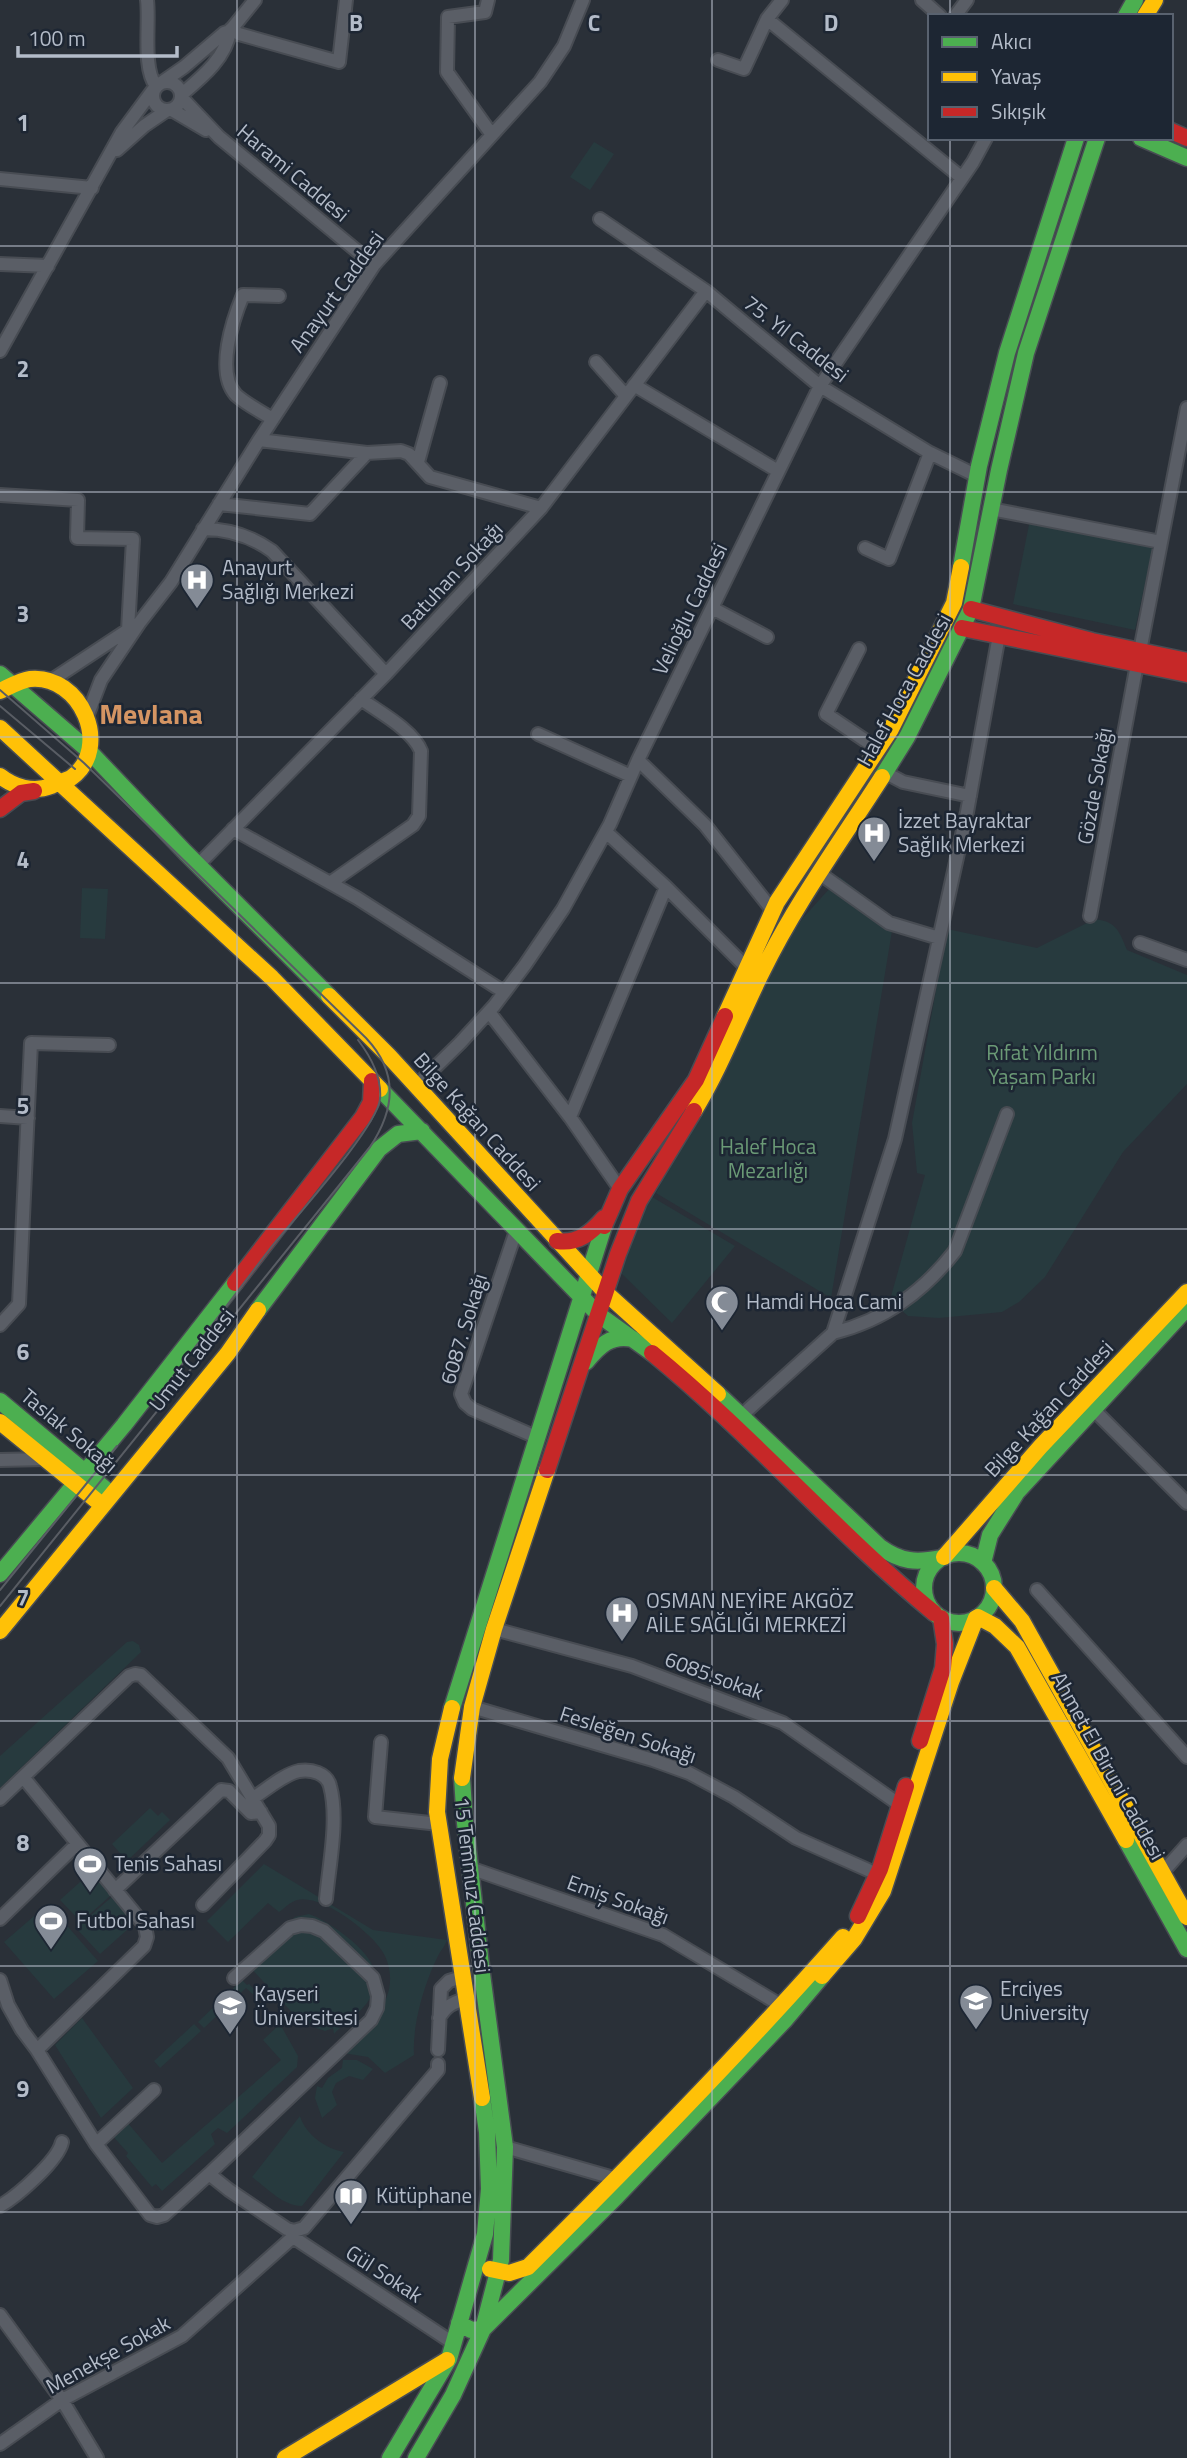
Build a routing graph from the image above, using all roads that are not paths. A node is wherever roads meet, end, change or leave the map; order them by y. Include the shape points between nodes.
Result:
1 (147, 0) edge
2 (255, 0) edge
3 (346, 0) edge
4 (488, 0) edge
5 (583, 0) edge
6 (782, 0) edge
7 (922, 0) edge
8 (938, 14) edge
9 (766, 19) junction
10 (231, 30) junction
11 (718, 61) dead end
12 (157, 86) junction
13 (181, 95) junction
14 (169, 110) junction
15 (492, 135) junction
16 (219, 137) junction
17 (985, 140) edge
18 (1075, 140) edge
19 (1096, 140) edge
20 (1146, 140) edge
21 (1187, 158) edge
22 (105, 164) junction
23 (962, 178) junction
24 (0, 179) edge
25 (92, 188) junction
26 (600, 219) dead end
27 (0, 264) edge
28 (374, 265) junction
29 (48, 267) junction
30 (706, 291) junction
31 (279, 296) dead end
32 (0, 351) edge
33 (596, 362) dead end
34 (440, 383) dead end
35 (820, 386) junction
36 (630, 390) junction
37 (1187, 408) edge
38 (272, 419) junction
39 (259, 440) junction
40 (367, 453) junction
41 (930, 453) junction
42 (418, 461) junction
43 (778, 471) junction
44 (977, 476) junction
45 (0, 495) edge
46 (219, 504) junction
47 (541, 508) junction
48 (991, 509) junction
49 (203, 529) junction
50 (1161, 542) junction
51 (865, 548) dead end
52 (712, 608) junction
53 (971, 609) junction
54 (140, 622) junction
55 (962, 628) junction
56 (128, 630) junction
57 (999, 635) junction
58 (767, 637) dead end
59 (859, 649) dead end
60 (1138, 657) junction
61 (1187, 661) edge
62 (386, 674) junction
63 (1187, 674) edge
64 (52, 680) junction
65 (4, 683) edge
66 (361, 699) junction
67 (88, 714) junction
68 (0, 728) edge
69 (538, 734) dead end
70 (878, 749) junction
71 (89, 751) junction
72 (638, 760) junction
73 (884, 772) junction
74 (0, 776) edge
75 (631, 776) junction
76 (61, 783) junction
77 (37, 790) junction
78 (970, 796) junction
79 (0, 810) edge
80 (233, 829) junction
81 (606, 832) junction
82 (200, 864) junction
83 (819, 873) junction
84 (330, 883) junction
85 (666, 887) junction
86 (773, 911) junction
87 (1090, 916) dead end
88 (939, 938) junction
89 (1140, 943) dead end
90 (1187, 960) edge
91 (746, 967) junction
92 (504, 992) junction
93 (489, 1012) junction
94 (109, 1045) dead end
95 (372, 1081) junction
96 (416, 1086) junction
97 (1007, 1114) dead end
98 (0, 1116) edge
99 (570, 1117) junction
100 (28, 1118) junction
101 (422, 1131) junction
102 (620, 1189) junction
103 (608, 1213) junction
104 (516, 1231) junction
105 (557, 1241) junction
106 (587, 1275) junction
107 (1187, 1292) edge
108 (606, 1293) junction
109 (580, 1297) junction
110 (1187, 1308) edge
111 (599, 1315) junction
112 (0, 1325) edge
113 (833, 1333) junction
114 (642, 1342) junction
115 (582, 1366) junction
116 (0, 1401) edge
117 (1092, 1408) junction
118 (741, 1416) junction
119 (0, 1422) edge
120 (536, 1437) junction
121 (46, 1459) junction
122 (0, 1460) edge
123 (81, 1478) junction
124 (106, 1500) junction
125 (1187, 1503) edge
126 (942, 1557) junction
127 (983, 1563) junction
128 (0, 1574) edge
129 (993, 1588) junction
130 (1038, 1590) dead end
131 (938, 1615) junction
132 (977, 1618) junction
133 (494, 1629) junction
134 (0, 1631) edge
135 (472, 1707) junction
136 (381, 1742) dead end
137 (1187, 1757) edge
138 (23, 1777) junction
139 (253, 1798) junction
140 (0, 1799) edge
141 (900, 1805) junction
142 (261, 1812) junction
143 (439, 1824) junction
144 (77, 1844) junction
145 (1187, 1845) edge
146 (470, 1868) junction
147 (1162, 1873) junction
148 (877, 1874) junction
149 (116, 1890) junction
150 (326, 1899) dead end
151 (204, 1905) dead end
152 (1187, 1917) edge
153 (0, 1919) edge
154 (1187, 1949) edge
155 (482, 1974) junction
156 (462, 1977) junction
157 (234, 1978) dead end
158 (0, 1980) edge
159 (485, 1996) junction
160 (466, 1999) junction
161 (782, 2006) junction
162 (439, 2018) junction
163 (37, 2050) junction
164 (438, 2050) dead end
165 (438, 2064) dead end
166 (154, 2090) dead end
167 (62, 2143) dead end
168 (96, 2144) junction
169 (505, 2147) junction
170 (209, 2174) junction
171 (617, 2179) junction
172 (0, 2206) edge
173 (293, 2238) joint
174 (499, 2270) junction
175 (473, 2275) junction
176 (0, 2315) edge
177 (459, 2323) junction
178 (483, 2329) junction
179 (451, 2351) junction
180 (62, 2400) junction
181 (0, 2444) edge
182 (97, 2458) edge
183 (285, 2458) edge
184 (390, 2458) edge
185 (416, 2458) edge

1 - 12 street via 150,75
2 - 10 street
3 - 10 street via 339,62
4 - 15 street via 485,12 449,17 447,72
5 - 15 street, Anayurt Caddesi via 555,60
6 - 9 street
7 - 8 street
9 - 11 street via 744,69
9 - 23 street
10 - 12 street
10 - 13 street via 214,63
12 - 13 street via 172,83
12 - 14 street via 153,102 161,110
12 - 22 street via 122,132
13 - 14 street via 180,102
13 - 16 street
14 - 16 street
14 - 22 street via 131,136
15 - 28 street, Anayurt Caddesi
16 - 28 street, Harami Caddesi
17 - 23 street, Velioğlu Caddesi
18 - 44 street, Halef Hoca Caddesi via 1007,353
19 - 48 street, Halef Hoca Caddesi via 1026,353
20 - 21 street
22 - 25 street
23 - 35 street, Velioğlu Caddesi
24 - 25 street
25 - 29 street
26 - 30 street, 75. Yıl Caddesi
27 - 29 street
28 - 38 street, Anayurt Caddesi
29 - 32 street
30 - 35 street, 75. Yıl Caddesi
30 - 36 street, Batuhan Sokağı
31 - 38 street via 243,295 227,355 235,394
33 - 36 street
34 - 42 street
35 - 41 street, 75. Yıl Caddesi
35 - 43 street, Velioğlu Caddesi
36 - 43 street
36 - 47 street, Batuhan Sokağı
37 - 50 street, Gözde Sokağı
38 - 39 street, Anayurt Caddesi
39 - 40 street
39 - 46 street, Anayurt Caddesi
40 - 42 street via 401,451
40 - 46 street via 310,514
41 - 44 street, 75. Yıl Caddesi
41 - 51 street via 889,559
42 - 47 street via 430,477
43 - 52 street, Velioğlu Caddesi
44 - 70 street, Halef Hoca Caddesi via 954,603
45 - 56 street via 78,500 77,538 133,539
46 - 49 street, Anayurt Caddesi
47 - 62 street, Batuhan Sokağı
48 - 50 street
48 - 53 street, Halef Hoca Caddesi
49 - 54 street, Anayurt Caddesi
49 - 62 street via 235,533 272,551
50 - 60 street, Gözde Sokağı
52 - 58 street
52 - 72 street, Velioğlu Caddesi
53 - 55 street, Halef Hoca Caddesi
53 - 60 street
54 - 56 street
54 - 67 street via 101,680
55 - 57 street
55 - 73 street, Halef Hoca Caddesi via 907,737
56 - 64 street
57 - 60 street
57 - 78 street
59 - 70 street via 826,714
60 - 61 street
60 - 63 street
60 - 87 street, Gözde Sokağı
62 - 66 street, Batuhan Sokağı
64 - 65 street
64 - 67 street via 80,699
65 - 71 street, Bilge Kağan Caddesi
66 - 80 street, Batuhan Sokağı
66 - 84 street via 419,746 419,816 413,825
67 - 71 street via 92,730
68 - 76 street, Bilge Kağan Caddesi
69 - 75 street
70 - 86 street, Halef Hoca Caddesi
71 - 76 street via 82,765
71 - 82 street, Bilge Kağan Caddesi
72 - 75 street, Velioğlu Caddesi
72 - 86 street via 705,825
73 - 78 street via 903,782
73 - 83 street, Halef Hoca Caddesi
74 - 77 street via 20,788
75 - 81 street, Velioğlu Caddesi
76 - 77 street
76 - 95 street, Bilge Kağan Caddesi via 272,978
77 - 79 street via 21,793
78 - 88 street
80 - 82 street, Batuhan Sokağı
80 - 84 street
81 - 85 street
81 - 92 street, Velioğlu Caddesi via 563,909
82 - 96 street, Bilge Kağan Caddesi
83 - 88 street via 889,923
83 - 108 street, Halef Hoca Caddesi via 762,971 710,1085 639,1200
84 - 92 street
85 - 91 street
85 - 99 street
86 - 91 street, Halef Hoca Caddesi
88 - 113 street via 895,1139
89 - 90 street
91 - 102 street, Halef Hoca Caddesi via 696,1080
92 - 93 street, Velioğlu Caddesi
93 - 96 street, Velioğlu Caddesi
93 - 99 street
94 - 100 street via 31,1043
95 - 101 street, Bilge Kağan Caddesi
95 - 123 street, Umut Caddesi via 371,1102 363,1117
96 - 105 street, Bilge Kağan Caddesi
97 - 113 street via 955,1251 903,1303
98 - 100 street
99 - 102 street
100 - 112 street via 19,1304
101 - 104 street, Bilge Kağan Caddesi
101 - 124 street, Umut Caddesi via 401,1131 379,1149 228,1353
102 - 103 street, Halef Hoca Caddesi
103 - 105 street via 584,1237
103 - 106 street, Halef Hoca Caddesi
104 - 109 street, Bilge Kağan Caddesi
104 - 120 street, 6087. Sokağı via 461,1394 472,1409
105 - 106 street, Bilge Kağan Caddesi
106 - 108 street, Bilge Kağan Caddesi
106 - 109 street, 15 Temmuz Caddesi
107 - 126 street, Bilge Kağan Caddesi
108 - 111 street, 15 Temmuz Caddesi
108 - 118 street, Bilge Kağan Caddesi
109 - 111 street, Bilge Kağan Caddesi
109 - 120 street, 15 Temmuz Caddesi
110 - 117 street, Bilge Kağan Caddesi
111 - 114 street, Bilge Kağan Caddesi
111 - 115 street, 15 Temmuz Caddesi
113 - 118 street
114 - 115 street via 613,1337
114 - 131 street, Bilge Kağan Caddesi via 895,1581
115 - 133 street, 15 Temmuz Caddesi
116 - 123 street, Taslak Sokağı
117 - 125 street
117 - 127 street, Bilge Kağan Caddesi via 1007,1507 990,1535
118 - 126 street, Bilge Kağan Caddesi via 890,1554 915,1564
119 - 121 street, Taslak Sokağı
120 - 143 street, 15 Temmuz Caddesi via 454,1698 440,1759
121 - 122 street
121 - 123 street, Taslak Sokağı
123 - 124 street, Taslak Sokağı
123 - 128 street, Umut Caddesi
124 - 134 street, Umut Caddesi
126 - 127 street via 968,1554
126 - 131 street via 928,1570 924,1588 928,1605
127 - 129 street
129 - 132 street via 989,1605
129 - 147 street, Ahmet El Biruni Caddesi via 1022,1621
130 - 137 street
131 - 132 street via 959,1623
131 - 141 street via 945,1644 943,1668
132 - 154 street, Ahmet El Biruni Caddesi via 995,1626 1017,1647
132 - 178 street via 951,1682 883,1891 865,1925 784,2021
133 - 135 street, 15 Temmuz Caddesi
133 - 141 street, 6085.sokak via 632,1666 783,1723
135 - 146 street, 15 Temmuz Caddesi via 461,1770
135 - 148 street, Fesleğen Sokağı via 689,1773 796,1838
136 - 143 street via 375,1817
138 - 139 street via 129,1676 138,1674 228,1758
138 - 140 street
138 - 144 street
139 - 142 street
139 - 150 street via 300,1771 319,1774 329,1783 333,1822
141 - 148 street
142 - 149 street via 251,1812 229,1791 221,1790
142 - 151 street via 269,1826 268,1838
143 - 156 street, 15 Temmuz Caddesi
144 - 149 street
144 - 153 street
145 - 147 street
146 - 155 street, 15 Temmuz Caddesi
146 - 161 street, Emiş Sokağı via 663,1935
147 - 152 street, Ahmet El Biruni Caddesi
148 - 161 street via 852,1924
149 - 163 street via 145,1926 146,1941
155 - 156 street
155 - 159 street, 15 Temmuz Caddesi
156 - 160 street, 15 Temmuz Caddesi
156 - 162 street via 441,1989
157 - 170 street via 290,1928 312,1926 324,1931 369,1972 378,2002 371,2020
158 - 163 street via 15,2019
159 - 160 street
159 - 169 street, 15 Temmuz Caddesi
160 - 162 street via 445,2008
160 - 175 street, 15 Temmuz Caddesi via 487,2132 489,2189 485,2234
161 - 171 street
162 - 164 street
163 - 168 street
165 - 170 street via 438,2070 299,2231 286,2229
166 - 168 street
167 - 172 street via 32,2180
168 - 170 street via 153,2217 164,2215
169 - 171 street
169 - 174 street, 15 Temmuz Caddesi
171 - 174 street via 528,2267 515,2272
173 - 179 street, Gül Sokak
173 - 180 street, Menekşe Sokak via 182,2336
174 - 175 street
174 - 178 street, 15 Temmuz Caddesi
175 - 177 street, 15 Temmuz Caddesi
176 - 180 street
177 - 178 street via 471,2330
177 - 179 street, 15 Temmuz Caddesi
178 - 185 street, 15 Temmuz Caddesi via 453,2395
179 - 183 street
179 - 184 street, 15 Temmuz Caddesi
180 - 181 street, Menekşe Sokak
180 - 182 street

